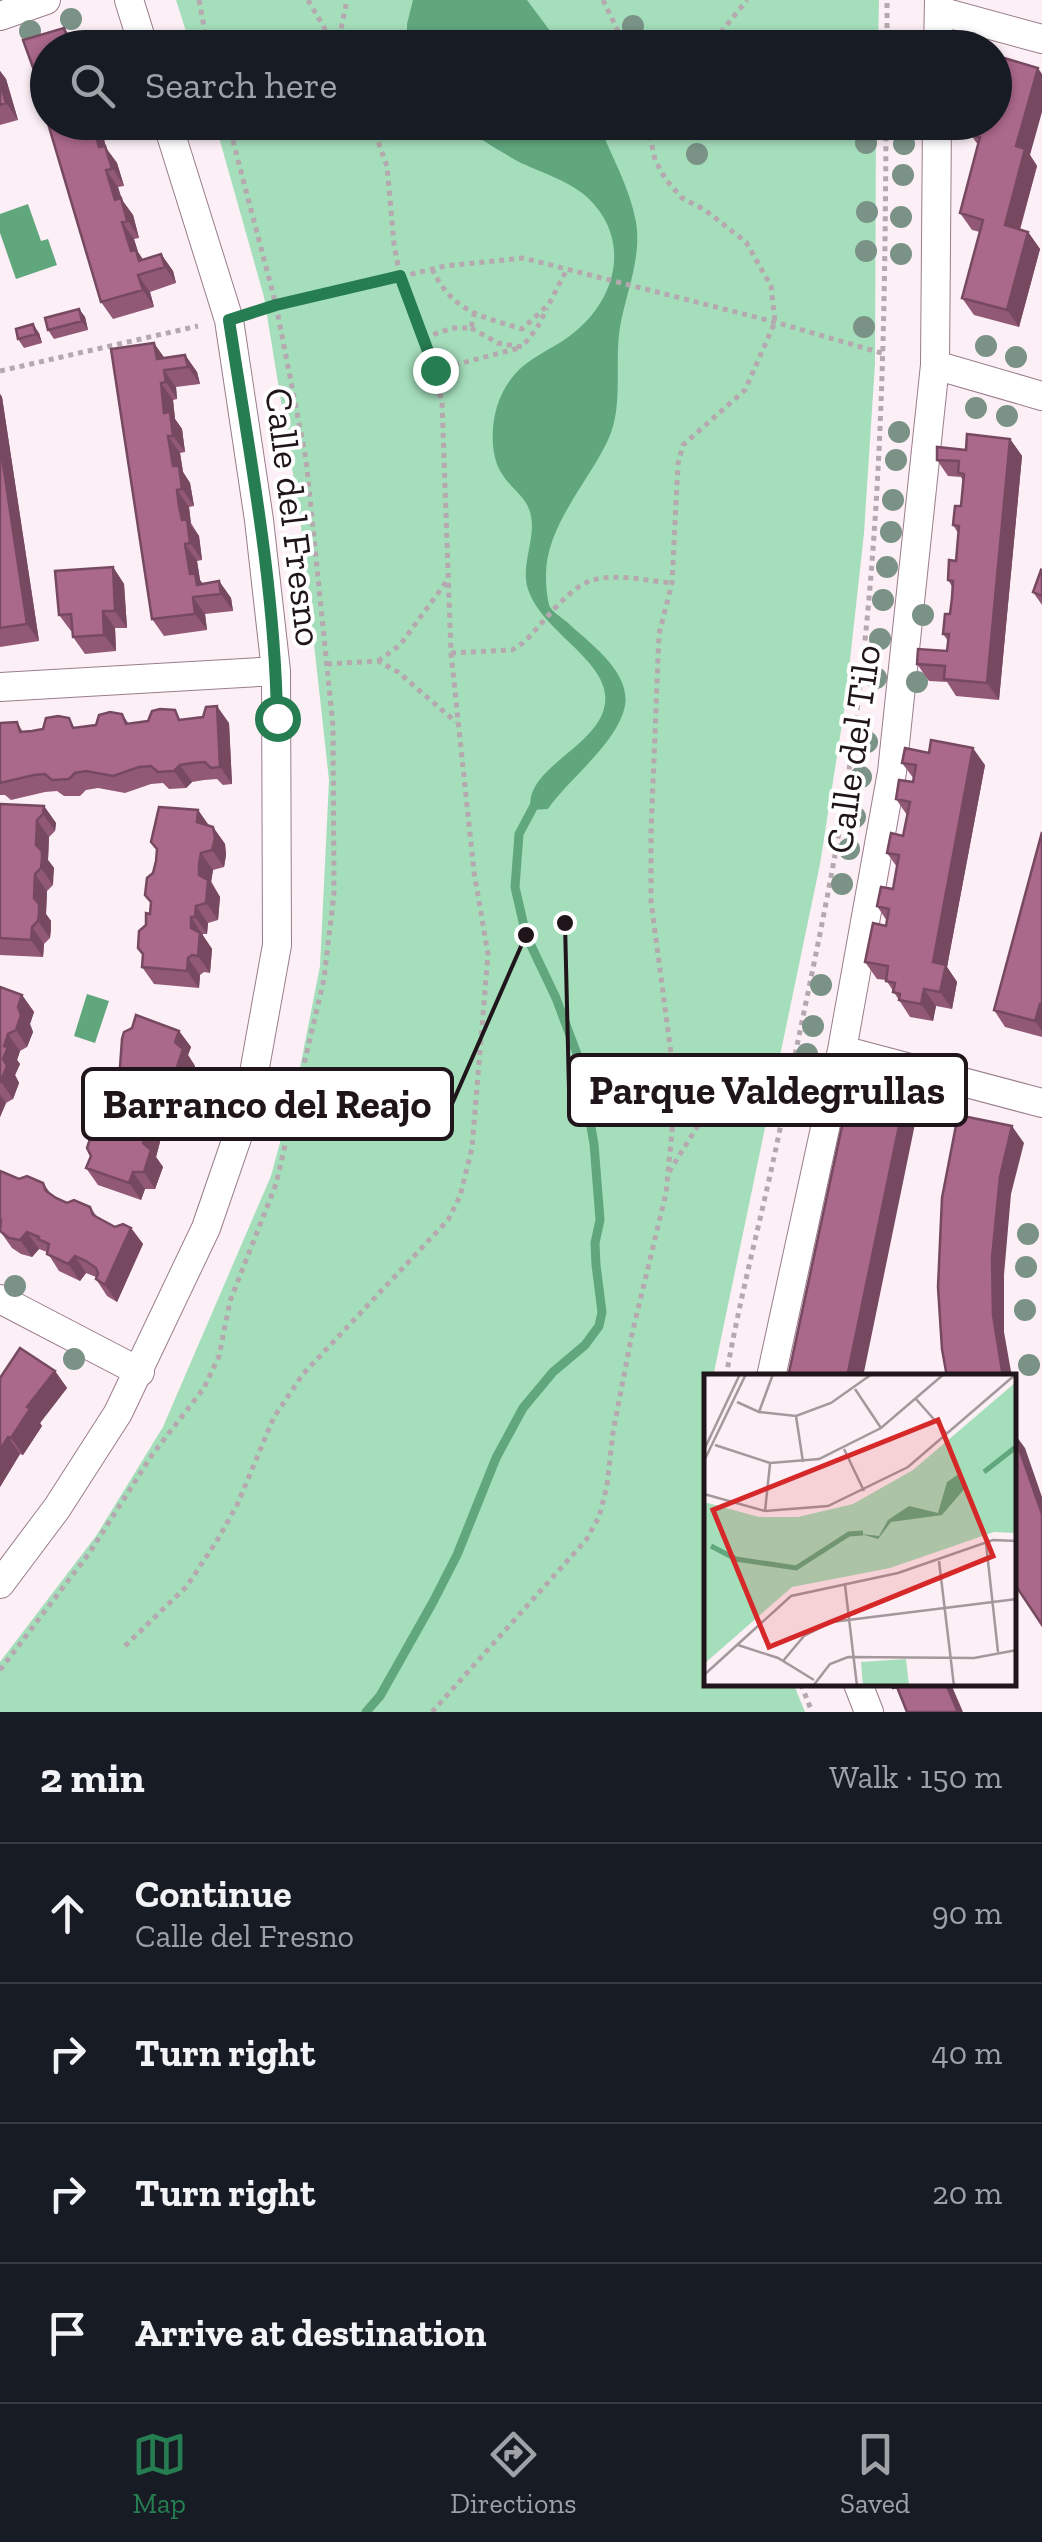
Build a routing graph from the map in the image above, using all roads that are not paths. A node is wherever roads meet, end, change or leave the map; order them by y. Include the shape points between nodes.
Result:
1 (46, 0) edge
2 (130, 0) edge
3 (939, 6) edge
4 (0, 16) edge
5 (139, 30) edge
6 (1042, 39) edge
7 (174, 140) edge
8 (937, 140) edge
9 (934, 365) junction
10 (1042, 396) edge
11 (276, 671) junction
12 (0, 687) edge
13 (842, 1050) junction
14 (1042, 1103) edge
15 (0, 1299) edge
16 (140, 1372) junction
17 (772, 1374) edge
18 (0, 1584) edge
19 (859, 1687) edge
20 (869, 1712) edge

1 - 4 street
2 - 5 street
3 - 6 street
7 - 11 street, Calle del Fresno via 229,320
8 - 9 street, Calle del Tilo
9 - 10 street
9 - 13 street, Calle del Tilo via 892,772
11 - 12 street
11 - 16 street, Calle del Fresno via 277,945 248,1106 206,1228
13 - 14 street
13 - 17 street, Calle del Tilo
15 - 16 street
16 - 18 street, Calle del Fresno via 57,1508
19 - 20 street

